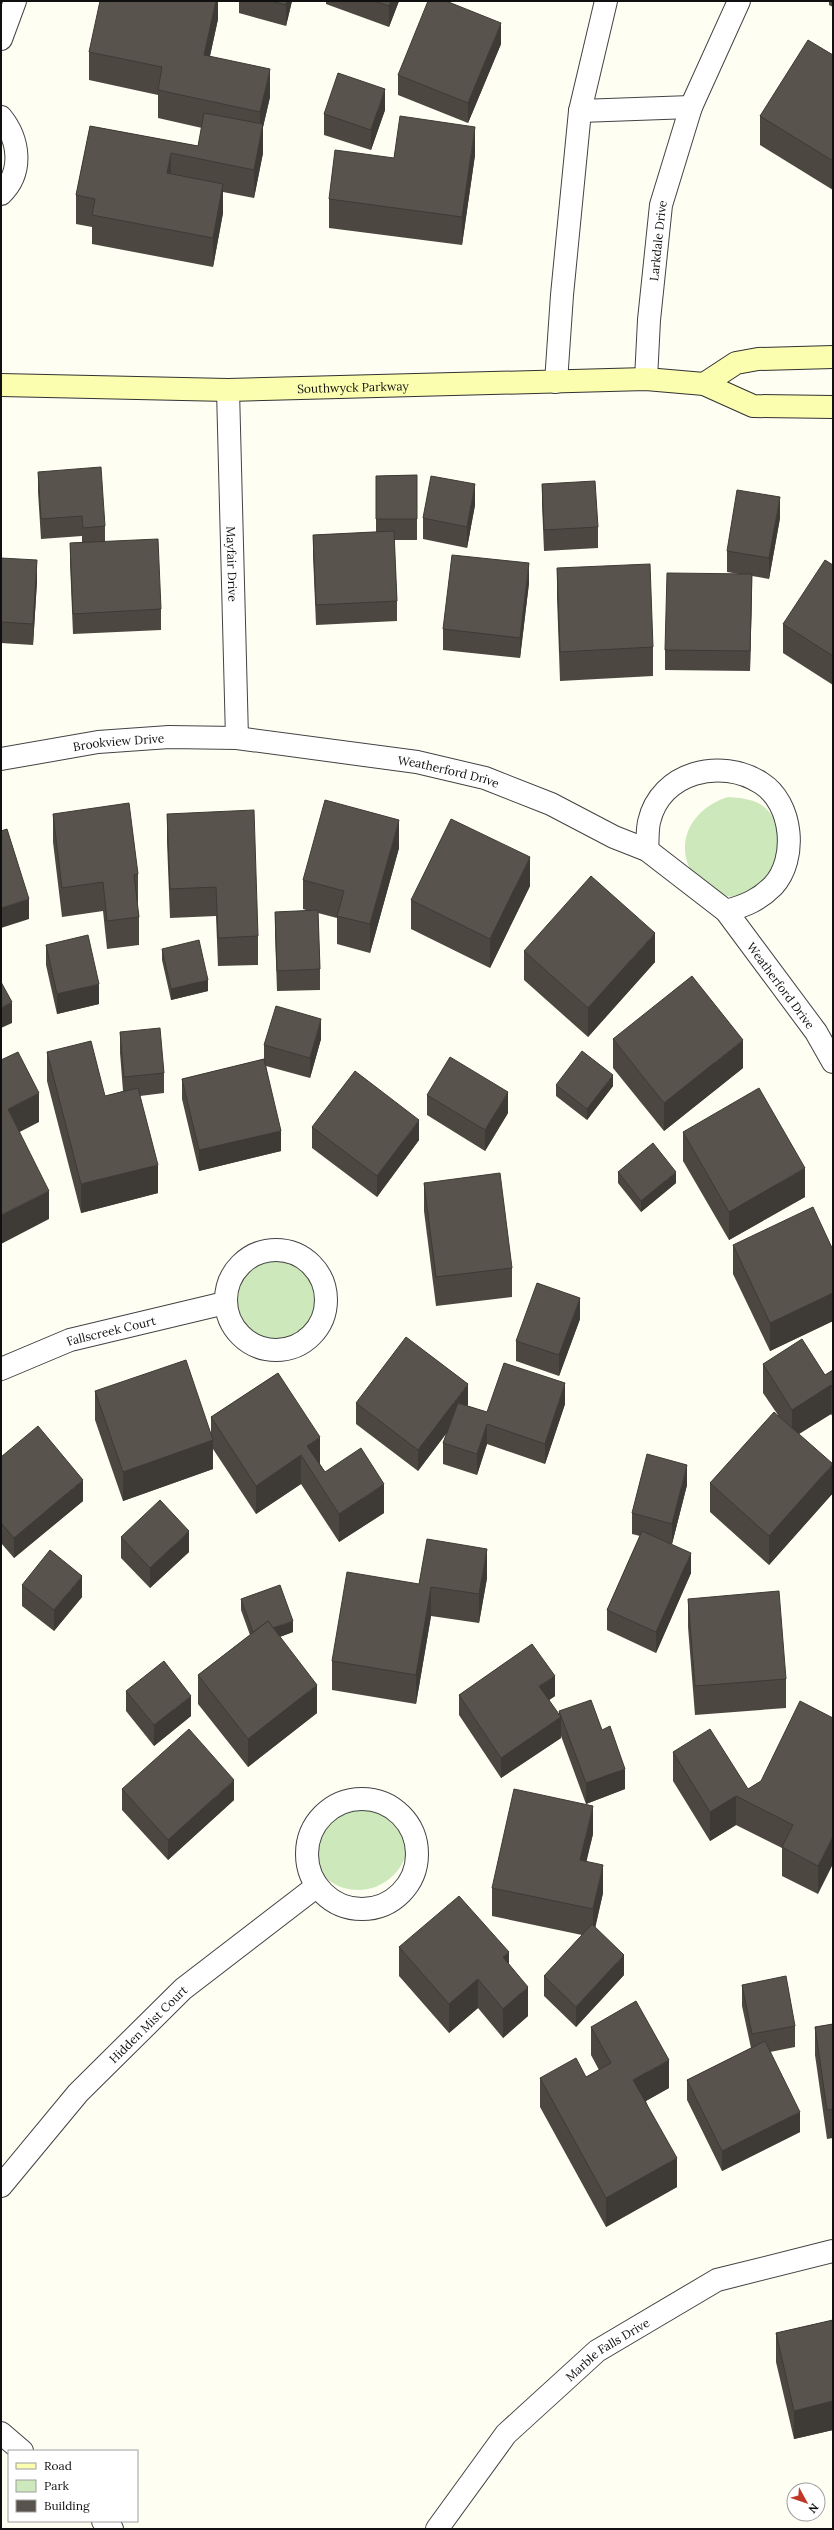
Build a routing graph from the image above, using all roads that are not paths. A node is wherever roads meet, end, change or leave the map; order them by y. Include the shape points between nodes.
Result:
1 (15, 1) edge
2 (606, 1) edge
3 (739, 1) edge
4 (1, 39) edge
5 (691, 107) junction
6 (580, 111) junction
7 (1, 117) edge
8 (1, 194) edge
9 (833, 357) edge
10 (646, 379) junction
11 (556, 382) junction
12 (704, 384) junction
13 (1, 385) edge
14 (228, 390) junction
15 (833, 407) edge
16 (238, 738) junction
17 (1, 759) edge
18 (647, 850) junction
19 (726, 911) junction
20 (833, 1062) edge
21 (225, 1303) junction
22 (1, 1369) edge
23 (317, 1886) junction
24 (1, 2186) edge
25 (833, 2251) edge
26 (1, 2433) edge
27 (21, 2450) edge
28 (104, 2522) edge
29 (112, 2529) edge
30 (437, 2529) edge

1 - 4 street
2 - 6 street
3 - 5 street, Larkdale Drive
5 - 6 street
5 - 10 street, Larkdale Drive via 661,205 649,320
6 - 11 street
7 - 8 street via 11,130 17,151 14,173
9 - 12 street via 758,359 736,364
10 - 11 street, Southwyck Parkway
10 - 12 street, Southwyck Parkway
11 - 14 street, Southwyck Parkway
12 - 15 street, Southwyck Parkway via 753,406
13 - 14 street, Southwyck Parkway
14 - 16 street, Mayfair Drive
16 - 17 street, Brookview Drive via 169,737 98,742
16 - 18 street, Weatherford Drive via 417,762 485,778 551,804 614,837
18 - 19 street, Weatherford Drive
18 - 19 street via 649,822 661,796 682,778 709,769 737,771 762,783 781,804 789,832 787,860 774,885 752,903
19 - 20 street, Weatherford Drive via 816,1032
21 - 21 street via 230,1322 242,1338 259,1348 279,1351 298,1346 314,1334 324,1317 327,1297 322,1277 310,1261 293,1251 273,1248 254,1254 238,1266 228,1283
21 - 22 street, Fallscreek Court via 70,1340
23 - 23 street via 332,1901 353,1908 374,1908 394,1899 409,1883 417,1862 416,1841 407,1821 391,1806 371,1798 349,1799 329,1808 314,1824 307,1845 307,1867
23 - 24 street, Hidden Mist Court via 183,1989 78,2093
25 - 30 street, Marble Falls Drive via 717,2280 597,2351 506,2434
26 - 27 street
28 - 29 street

